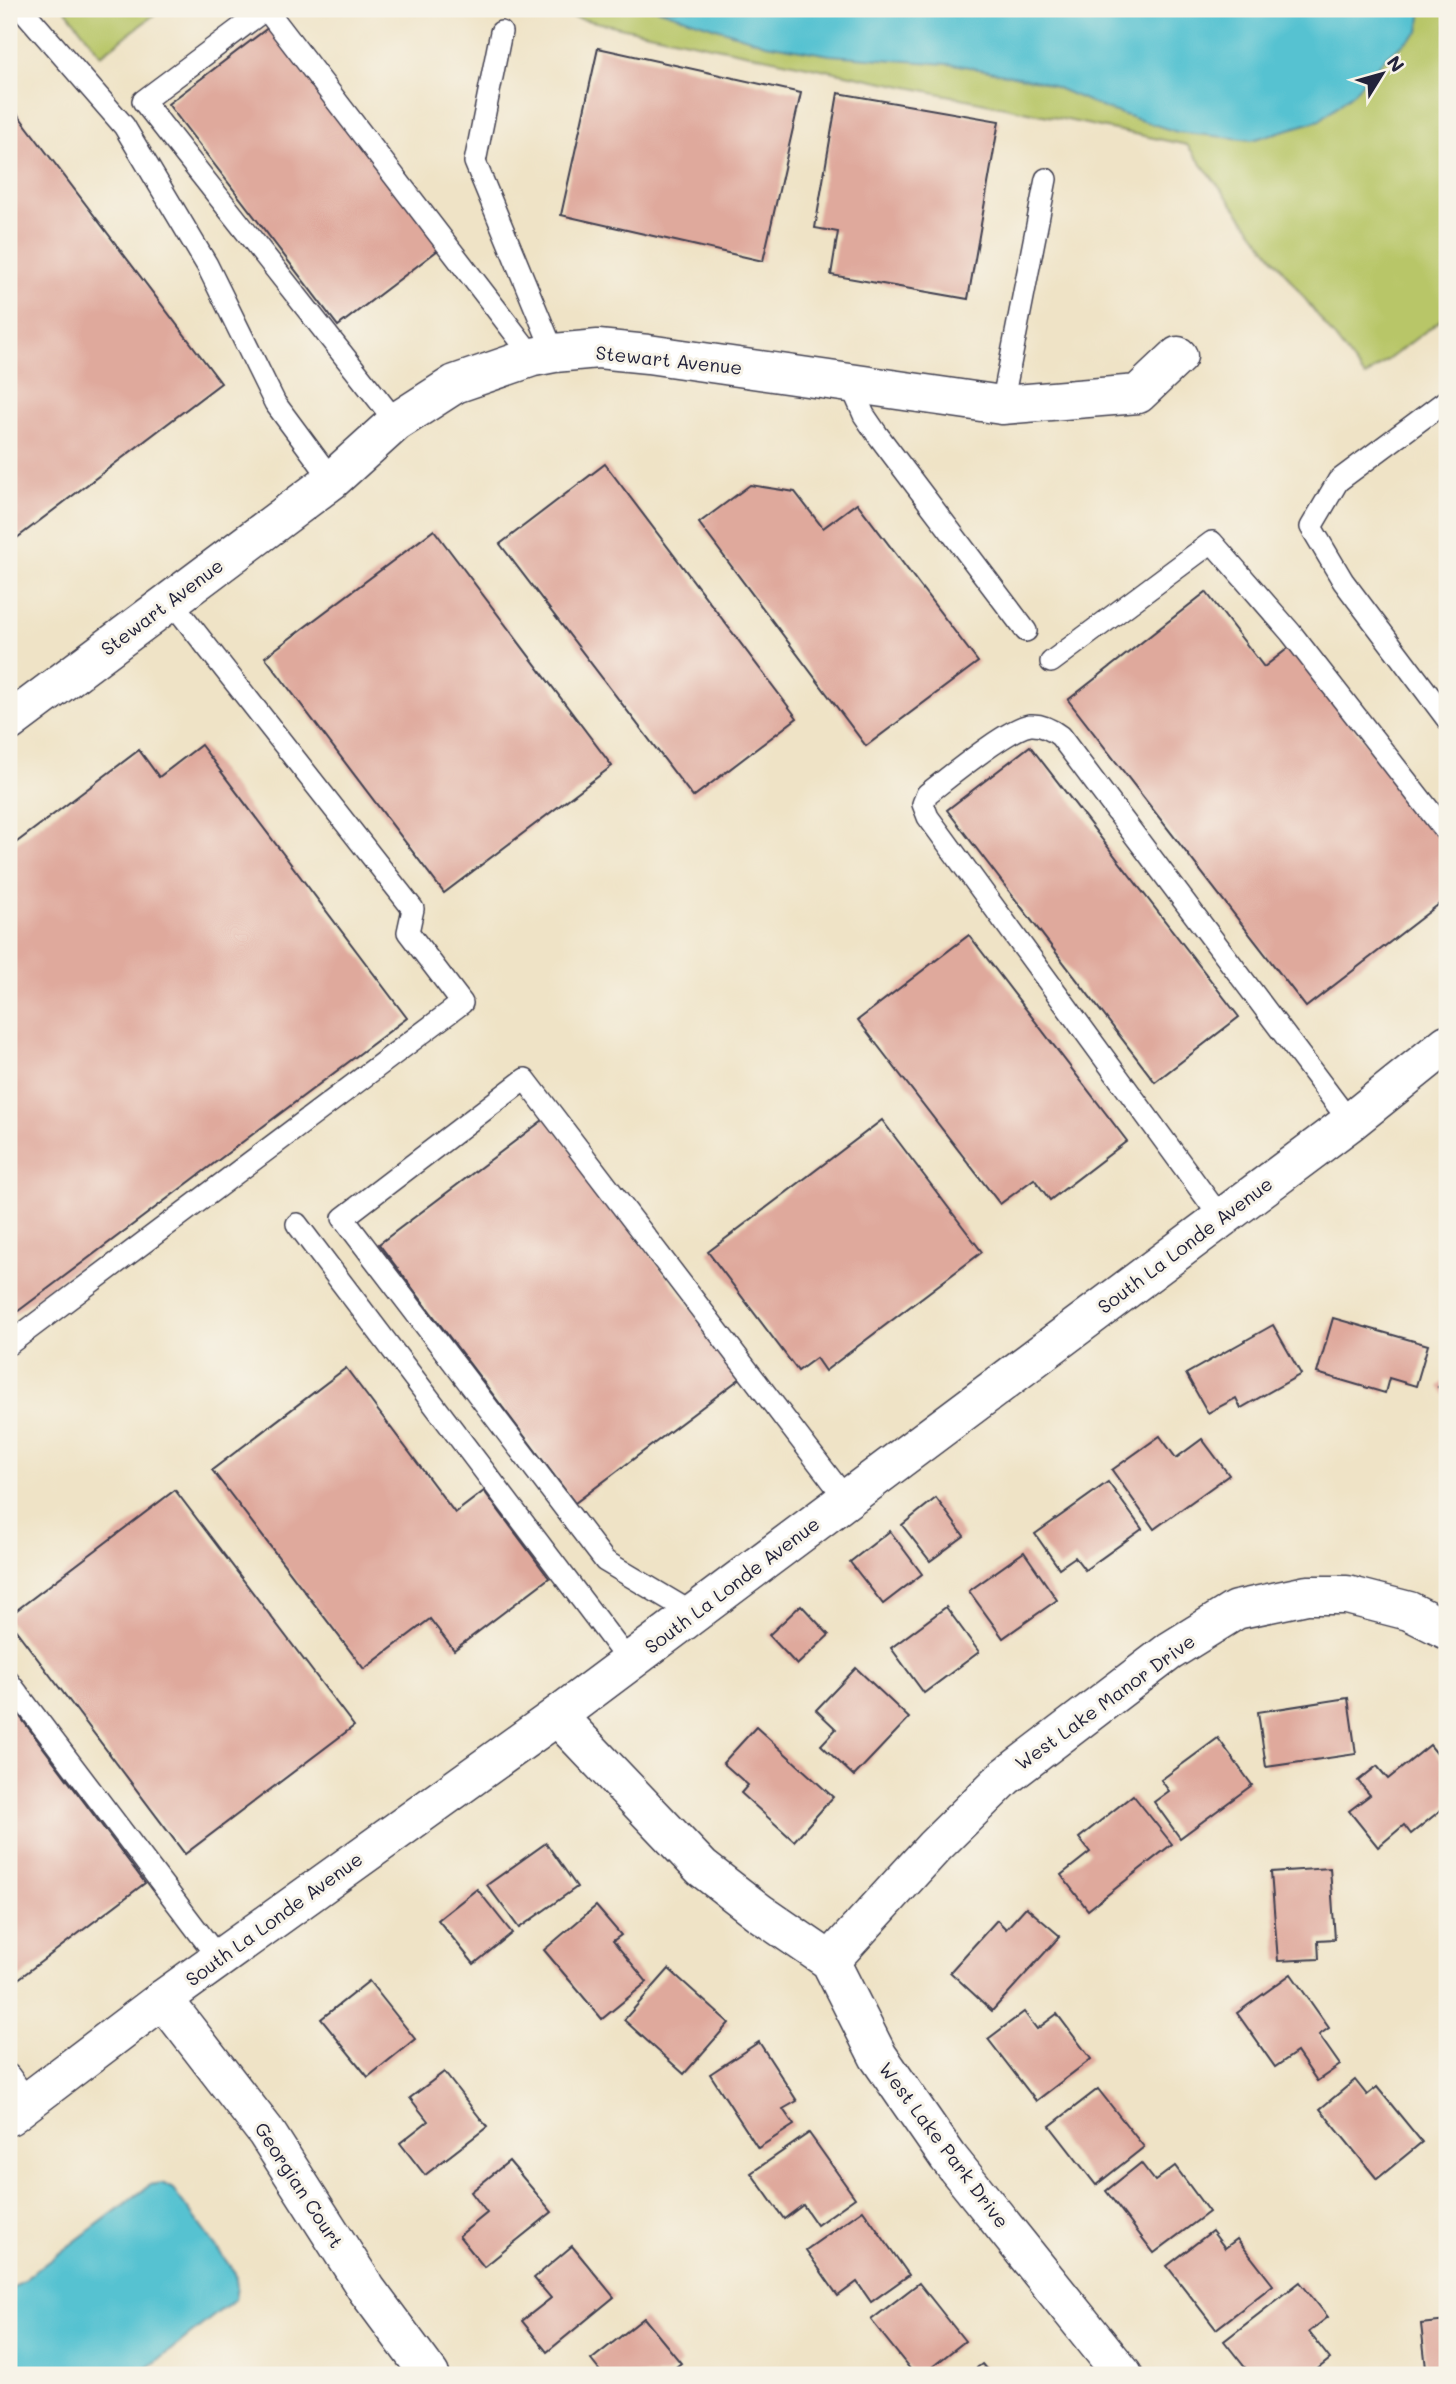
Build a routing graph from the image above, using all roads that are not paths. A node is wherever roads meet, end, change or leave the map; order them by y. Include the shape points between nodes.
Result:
1 (22, 9) edge
2 (501, 33) dead end
3 (1046, 179) dead end
4 (544, 355) junction
5 (1178, 356) dead end
6 (850, 383) junction
7 (1447, 400) edge
8 (1002, 405) junction
9 (397, 422) junction
10 (332, 480) junction
11 (171, 601) junction
12 (1026, 631) dead end
13 (1051, 662) dead end
14 (1447, 719) edge
15 (9, 722) edge
16 (1447, 834) edge
17 (1447, 1044) edge
18 (1350, 1122) junction
19 (1221, 1218) junction
20 (297, 1224) dead end
21 (9, 1344) edge
22 (846, 1499) junction
23 (694, 1614) junction
24 (1447, 1630) edge
25 (629, 1662) junction
26 (9, 1682) edge
27 (557, 1716) junction
28 (219, 1959) junction
29 (830, 1961) junction
30 (163, 1998) junction
31 (15, 2097) edge
32 (430, 2375) edge
33 (1123, 2375) edge

1 - 10 lane via 124,126 207,265 275,403
2 - 4 lane via 475,162
3 - 8 lane
4 - 6 street, Stewart Avenue via 598,349
4 - 9 street, Stewart Avenue via 455,384
4 - 9 lane via 266,9 143,102
5 - 8 street, Stewart Avenue via 1139,394
6 - 8 street, Stewart Avenue
6 - 12 lane via 877,434
7 - 14 lane via 1338,481 1311,527 1343,581
9 - 10 street, Stewart Avenue
10 - 11 street, Stewart Avenue
11 - 15 street, Stewart Avenue
11 - 21 lane via 413,909 408,932 462,1003
13 - 16 lane via 1212,542 1291,633
17 - 18 street, South La Londe Avenue
18 - 19 street, South La Londe Avenue
18 - 19 lane via 1050,728 1031,725 1014,730 927,794 923,804 928,817
19 - 22 street, South La Londe Avenue
20 - 25 lane
22 - 23 street, South La Londe Avenue
22 - 23 lane via 525,1079 343,1218 605,1561
23 - 25 street, South La Londe Avenue
24 - 29 street, West Lake Manor Drive via 1409,1611 1347,1595 1307,1595 1236,1611 1170,1651 1005,1777 933,1847
25 - 27 street, South La Londe Avenue
26 - 28 lane
27 - 28 street, South La Londe Avenue
27 - 29 street, West Lake Park Drive via 702,1868
28 - 30 street, South La Londe Avenue
29 - 33 street, West Lake Park Drive via 878,2056 948,2157
30 - 31 street, South La Londe Avenue
30 - 32 street, Georgian Court via 266,2132 367,2290

